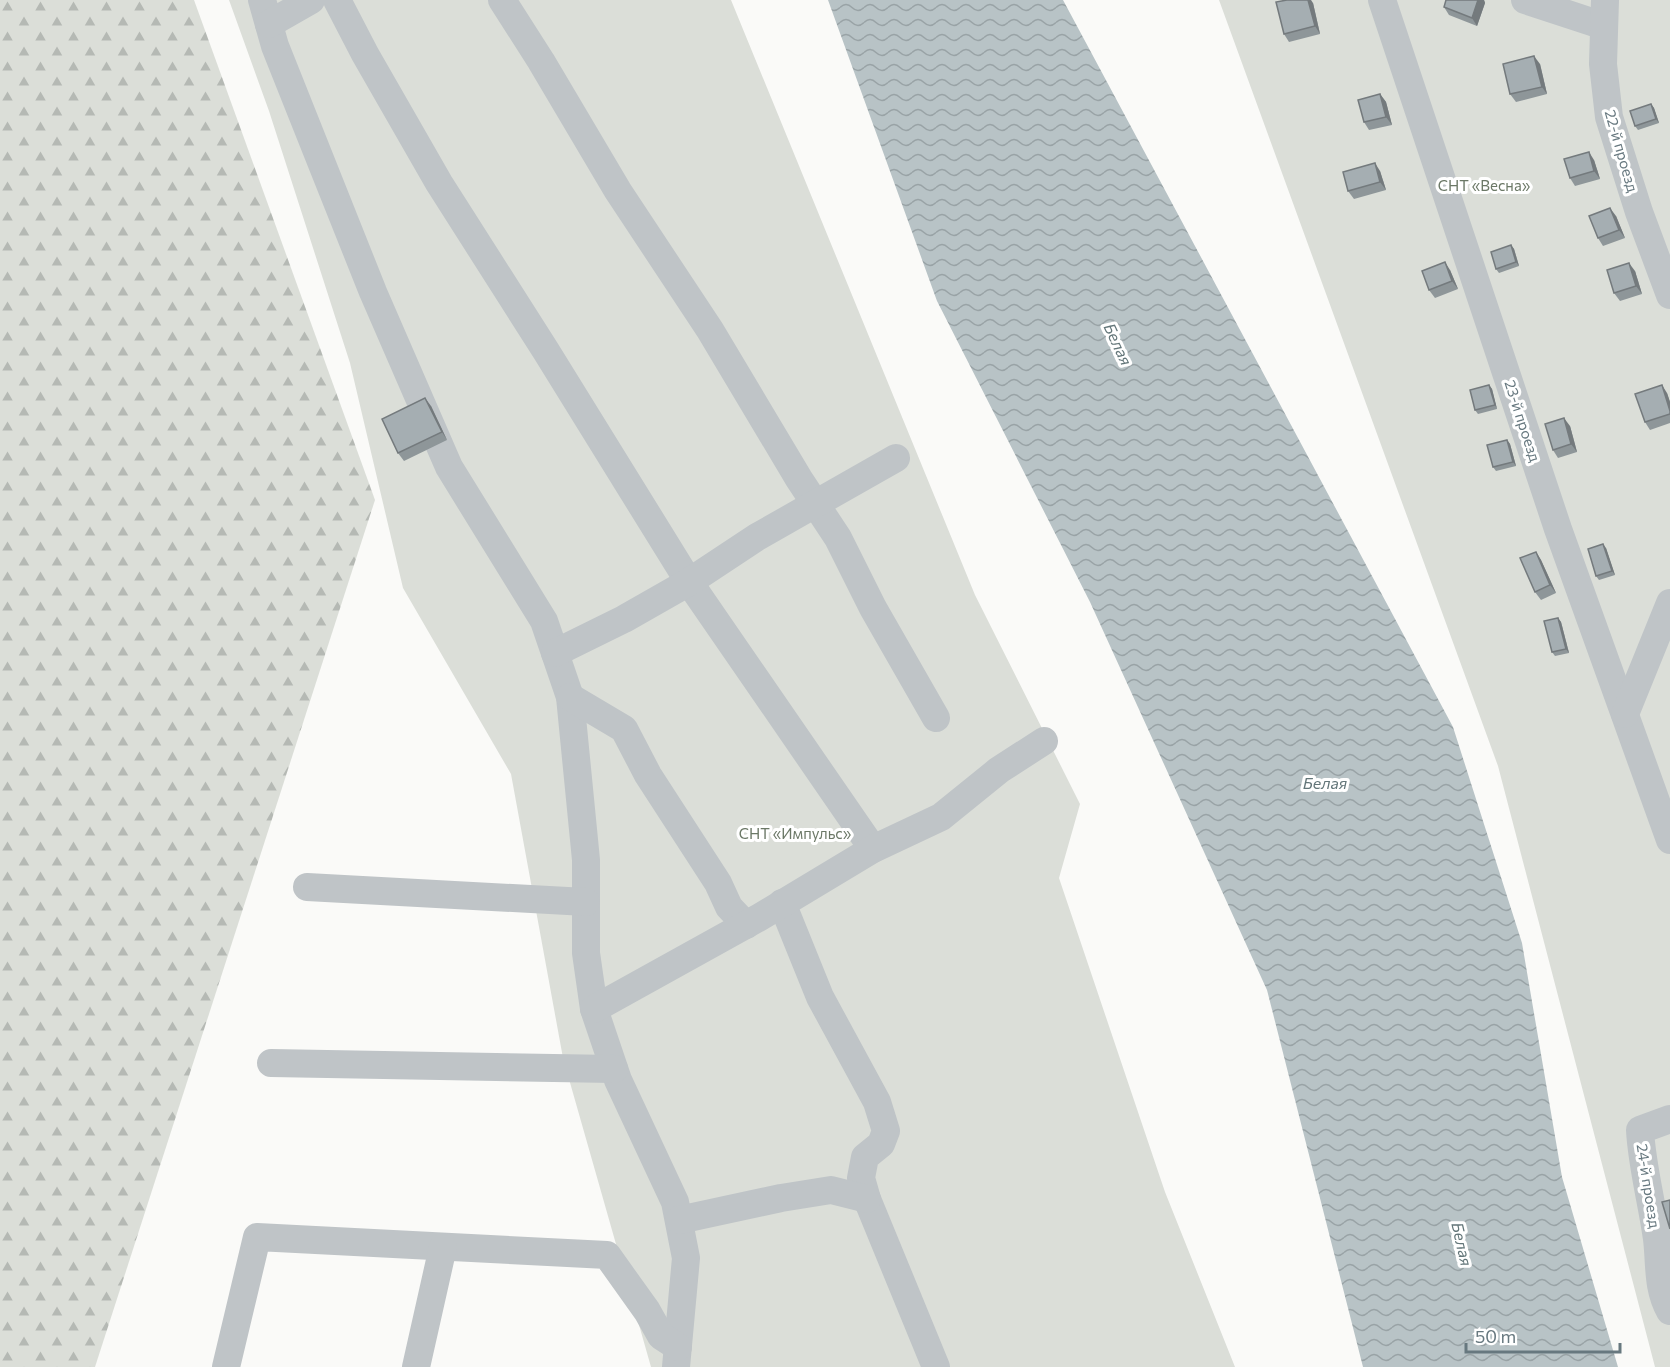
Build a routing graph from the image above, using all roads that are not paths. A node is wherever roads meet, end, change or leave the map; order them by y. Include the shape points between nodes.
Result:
1 (311, 0) edge
2 (337, 0) edge
3 (502, 0) edge
4 (1382, 0) edge
5 (1526, 0) edge
6 (266, 12) edge
7 (1604, 13) edge
8 (1670, 295) edge
9 (896, 458) dead end
10 (816, 505) junction
11 (689, 582) junction
12 (1670, 603) edge
13 (555, 653) junction
14 (570, 697) junction
15 (1625, 714) junction
16 (936, 718) dead end
17 (1044, 741) dead end
18 (1670, 840) edge
19 (873, 849) junction
20 (307, 887) dead end
21 (586, 902) junction
22 (782, 903) junction
23 (746, 925) junction
24 (594, 1009) junction
25 (271, 1063) dead end
26 (614, 1069) junction
27 (1670, 1119) edge
28 (867, 1199) junction
29 (679, 1220) junction
30 (443, 1247) junction
31 (1670, 1311) edge
32 (677, 1357) edge
33 (226, 1367) edge
34 (416, 1367) edge
35 (936, 1367) edge

1 - 6 street
2 - 11 street via 438,183
3 - 10 street
4 - 15 street, 23-й проезд via 1558,529
5 - 7 street
6 - 13 street via 275,46 373,292 449,467 544,621
7 - 8 street, 22-й проезд via 1603,64 1609,117
9 - 10 street
10 - 11 street via 757,537
10 - 16 street
11 - 13 street
11 - 19 street
12 - 15 street
13 - 14 street
14 - 21 street via 581,791
14 - 23 street via 624,729 648,776 718,883 729,907
15 - 18 street, 23-й проезд
17 - 19 street via 999,770 941,817
19 - 22 street
20 - 21 street
21 - 24 street via 586,953
22 - 23 street
22 - 28 street via 820,997 877,1102 886,1131 881,1144 865,1157 861,1178
23 - 24 street
24 - 26 street
25 - 26 street
26 - 29 street via 675,1202
27 - 31 street, 24-й проезд via 1640,1130 1659,1275
28 - 29 street via 831,1190
28 - 35 street
29 - 32 street via 686,1258
30 - 32 street via 608,1255
30 - 33 street via 257,1237
30 - 34 street

